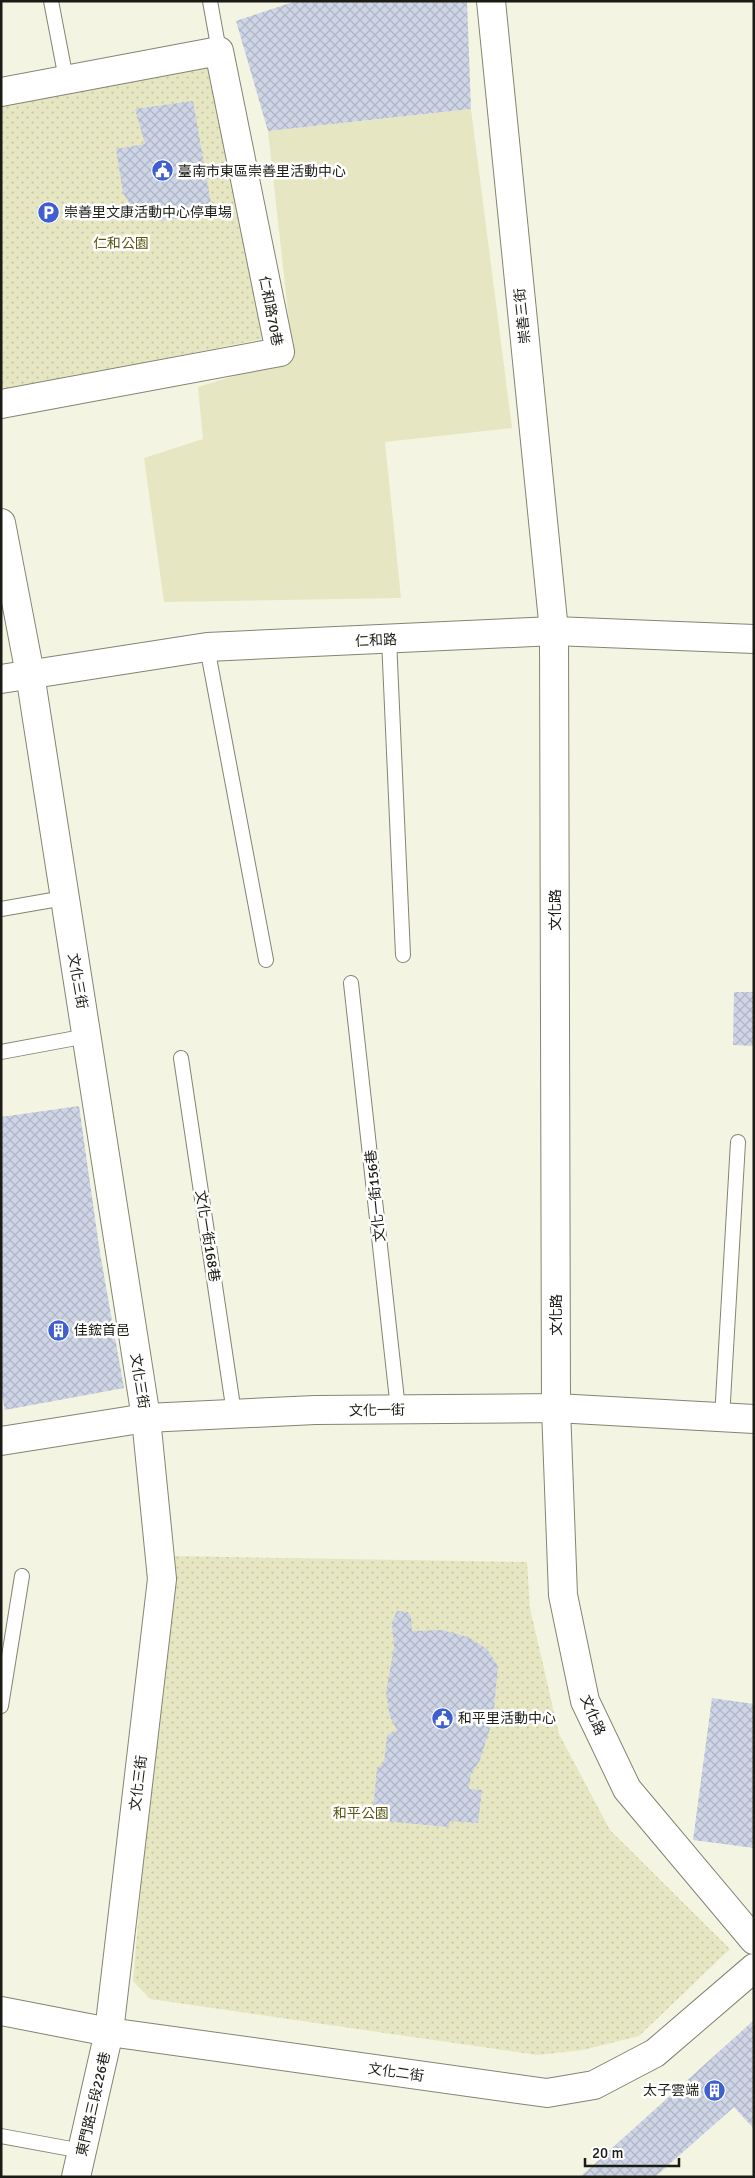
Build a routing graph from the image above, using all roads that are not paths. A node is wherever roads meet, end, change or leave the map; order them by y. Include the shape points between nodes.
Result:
1 (51, 1) edge
2 (210, 1) edge
3 (491, 1) edge
4 (219, 51) junction
5 (66, 78) junction
6 (1, 92) edge
7 (1, 404) edge
8 (1, 524) edge
9 (554, 631) junction
10 (389, 639) junction
11 (754, 639) edge
12 (208, 648) junction
13 (30, 674) junction
14 (1, 679) edge
15 (64, 898) junction
16 (1, 909) edge
17 (402, 955) dead end
18 (266, 960) dead end
19 (351, 983) dead end
20 (87, 1036) junction
21 (1, 1052) edge
22 (181, 1058) dead end
23 (738, 1142) dead end
24 (556, 1408) junction
25 (398, 1409) junction
26 (234, 1413) junction
27 (146, 1418) junction
28 (722, 1418) junction
29 (754, 1419) edge
30 (1, 1441) edge
31 (22, 1576) dead end
32 (1, 1706) edge
33 (754, 1940) edge
34 (754, 1968) edge
35 (1, 2011) edge
36 (109, 2032) junction
37 (1, 2136) edge
38 (79, 2164) edge

1 - 5 lane
2 - 4 lane, 仁和路70巷
3 - 9 street, 崇善三街
4 - 5 street
4 - 7 street, 仁和路70巷 via 280,352
5 - 6 street
8 - 13 street
9 - 10 street, 仁和路
9 - 11 street, 仁和路
9 - 24 street, 文化路
10 - 12 street, 仁和路
10 - 17 lane
12 - 13 street, 仁和路
12 - 18 lane
13 - 14 street, 仁和路
13 - 15 street, 文化三街
15 - 16 lane
15 - 20 street, 文化三街
19 - 25 lane, 文化一街156巷
20 - 21 lane
20 - 27 street, 文化三街
22 - 26 lane, 文化一街168巷
23 - 28 lane
24 - 25 street, 文化一街
24 - 28 street, 文化一街
24 - 33 street, 文化路 via 563,1595 585,1701 627,1789
25 - 26 street, 文化一街
26 - 27 street, 文化一街
27 - 30 street, 文化一街
27 - 36 street, 文化三街 via 162,1579
28 - 29 street, 文化一街
31 - 32 lane
34 - 36 street, 文化二街 via 655,2053 594,2085 548,2093
35 - 36 street, 文化二街
36 - 38 street, 東門路三段226巷
37 - 38 lane

